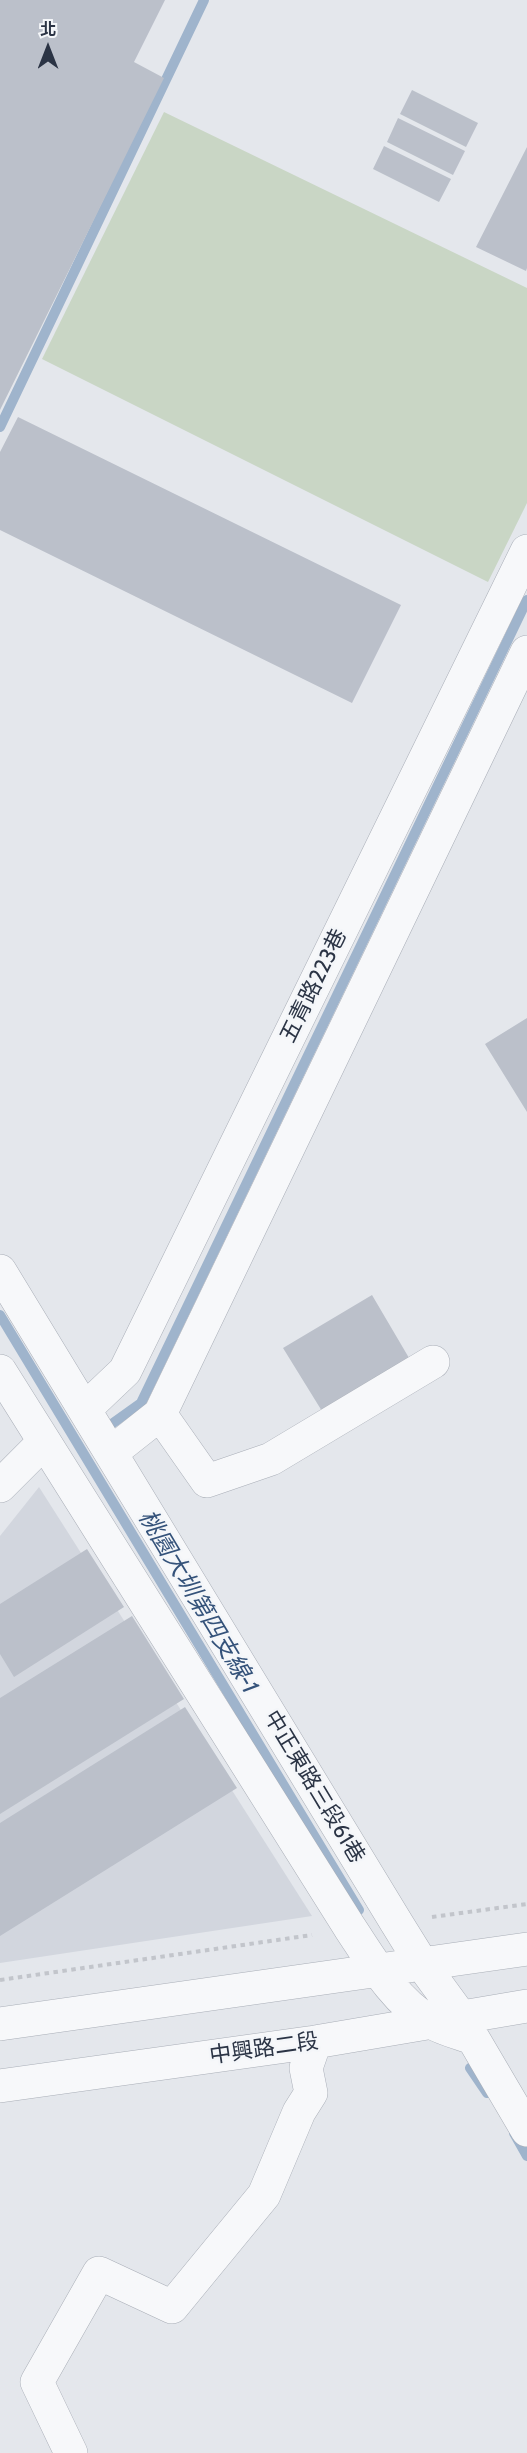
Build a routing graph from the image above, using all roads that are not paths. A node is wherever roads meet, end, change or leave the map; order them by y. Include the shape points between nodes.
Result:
1 (527, 550) edge
2 (527, 652) edge
3 (0, 1271) edge
4 (432, 1362) dead end
5 (0, 1371) edge
6 (85, 1409) junction
7 (160, 1414) junction
8 (43, 1443) junction
9 (112, 1452) junction
10 (0, 1486) edge
11 (527, 1949) edge
12 (422, 1964) junction
13 (379, 1970) junction
14 (527, 2006) edge
15 (0, 2024) edge
16 (455, 2025) junction
17 (315, 2042) junction
18 (0, 2086) edge
19 (527, 2130) edge
20 (71, 2453) edge

1 - 6 street, 五青路223巷 via 125,1371
2 - 7 street, 五青路223巷
3 - 6 street, 中正東路三段61巷
4 - 7 street via 271,1459 207,1481
5 - 8 street
6 - 9 street, 中正東路三段61巷
7 - 9 street, 五青路223巷
8 - 10 street
8 - 13 street
9 - 12 street, 中正東路三段61巷
11 - 12 street
12 - 13 street
12 - 16 street, 中正東路三段61巷
13 - 15 street
13 - 16 street via 412,2008
14 - 16 street, 中興路二段
16 - 17 street, 中興路二段
16 - 19 street
17 - 18 street, 中興路二段
17 - 20 street via 306,2068 311,2093 264,2195 172,2307 99,2273 37,2382

